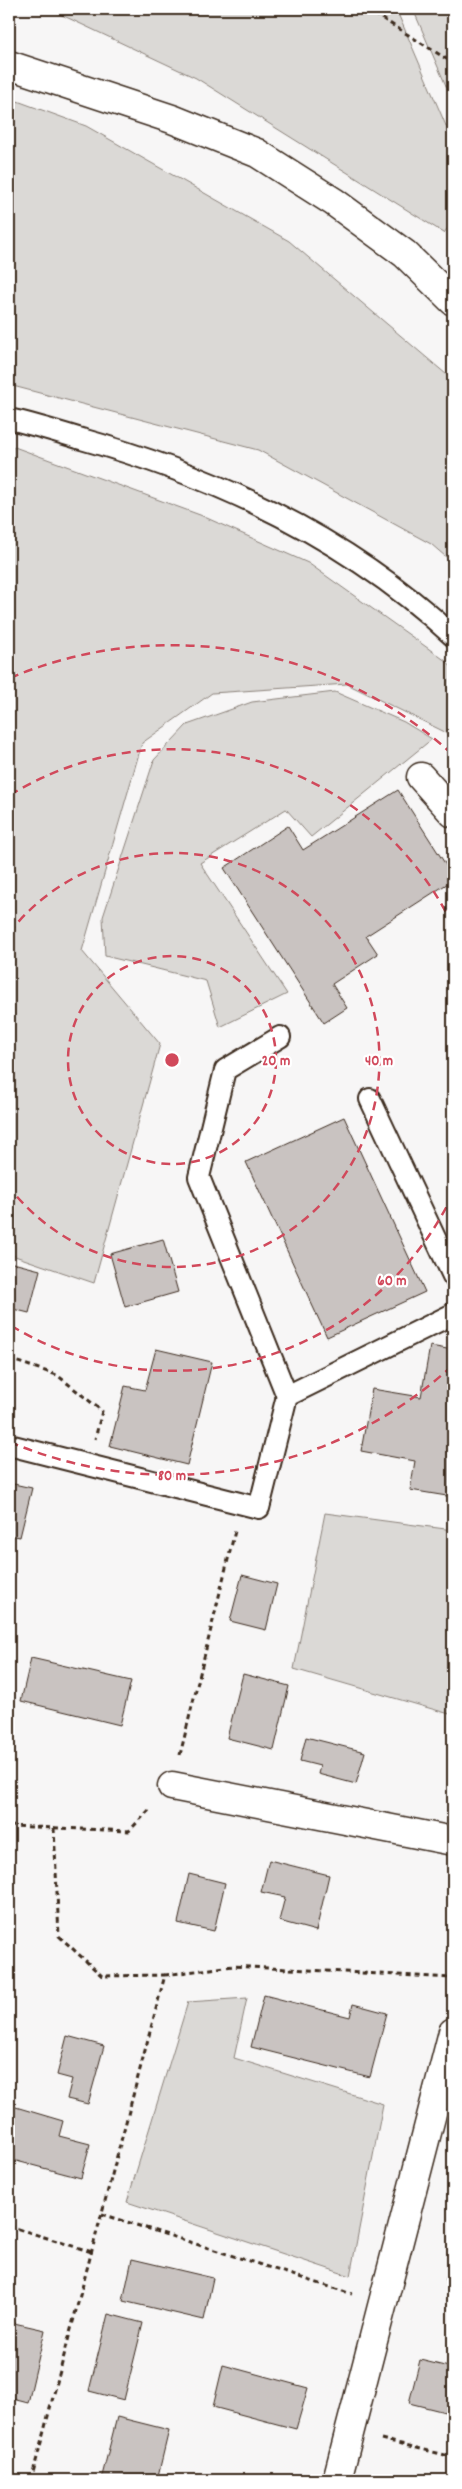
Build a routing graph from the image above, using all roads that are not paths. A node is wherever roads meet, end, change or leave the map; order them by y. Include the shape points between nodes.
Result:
1 (9, 65) edge
2 (453, 301) edge
3 (9, 419) edge
4 (453, 636) edge
5 (422, 777) dead end
6 (453, 813) edge
7 (280, 1037) dead end
8 (370, 1099) dead end
9 (453, 1276) edge
10 (453, 1314) edge
11 (287, 1396) junction
12 (9, 1445) edge
13 (172, 1786) road end
14 (453, 1841) edge
15 (453, 2032) edge
16 (337, 2480) edge

1 - 2 street via 172,119 257,153 334,202 405,254
3 - 4 lane via 110,447 176,470 275,513 390,583
5 - 6 street
7 - 11 lane via 225,1070 199,1177
8 - 9 lane
10 - 11 lane
11 - 12 lane via 259,1508
13 - 14 street
15 - 16 street

